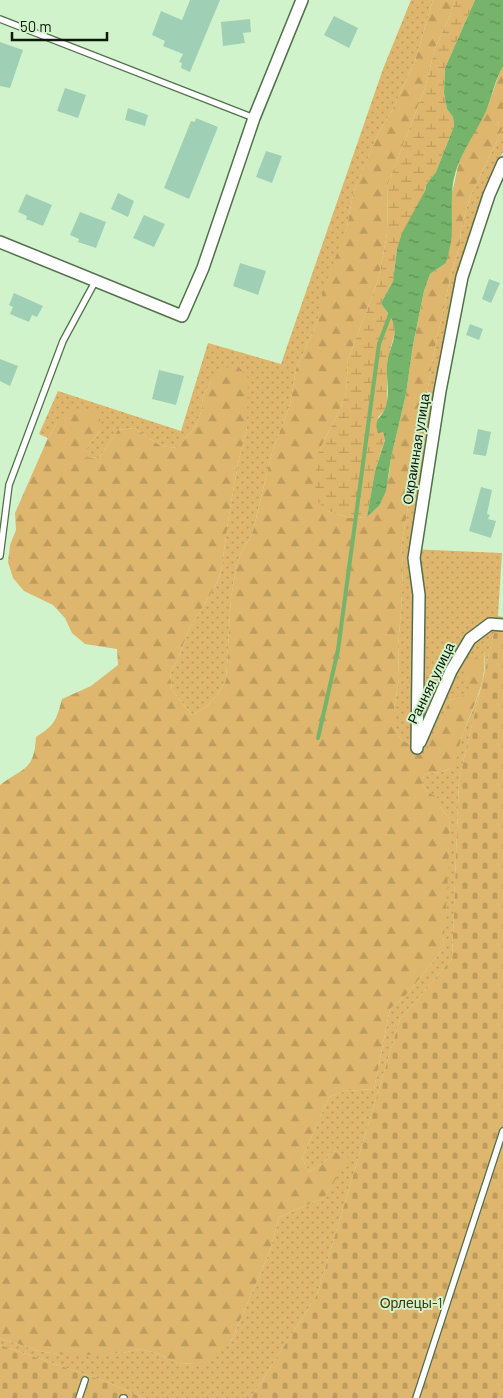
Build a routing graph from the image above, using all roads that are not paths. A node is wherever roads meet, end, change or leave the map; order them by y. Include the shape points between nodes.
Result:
1 (302, 0) edge
2 (0, 19) edge
3 (254, 118) junction
4 (503, 163) edge
5 (0, 242) edge
6 (96, 280) junction
7 (0, 556) edge
8 (503, 625) edge
9 (417, 748) joint
10 (503, 1131) edge
11 (85, 1380) dead end
12 (79, 1398) edge
13 (416, 1398) edge

1 - 3 street
2 - 3 lane
3 - 6 street via 203,268 182,316
4 - 9 street, Окраинная улица via 462,277 414,558 419,595
5 - 6 street
6 - 7 lane via 63,342 9,486
8 - 9 street, Ранняя улица via 490,624 470,639 450,671
10 - 13 lane
11 - 12 lane

